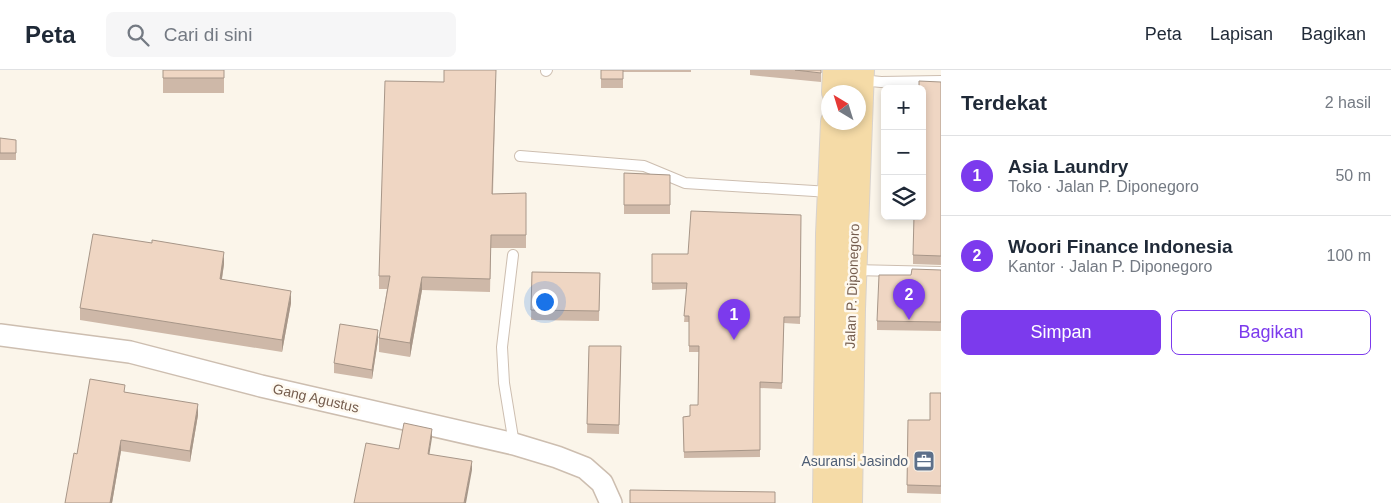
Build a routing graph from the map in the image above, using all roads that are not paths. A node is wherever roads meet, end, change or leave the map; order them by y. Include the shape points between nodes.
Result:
1 (852, 73) edge
2 (941, 81) edge
3 (842, 85) edge
4 (835, 130) edge
5 (520, 156) dead end
6 (831, 192) junction
7 (513, 255) dead end
8 (852, 270) junction
9 (941, 272) edge
10 (0, 335) edge
11 (514, 444) junction
12 (611, 503) edge
13 (827, 503) edge
14 (848, 503) edge

1 - 2 lane via 881,82
1 - 3 main road
1 - 8 main road, Jalan P. Diponegoro
4 - 6 main road, Jalan P. Diponegoro
5 - 6 lane via 644,166 685,183
6 - 13 main road, Jalan P. Diponegoro
7 - 11 lane via 502,346 504,383
8 - 9 lane
8 - 14 main road, Jalan P. Diponegoro
10 - 11 street, Gang Agustus via 130,352
11 - 12 street, Gang Agustus via 585,468 602,482

